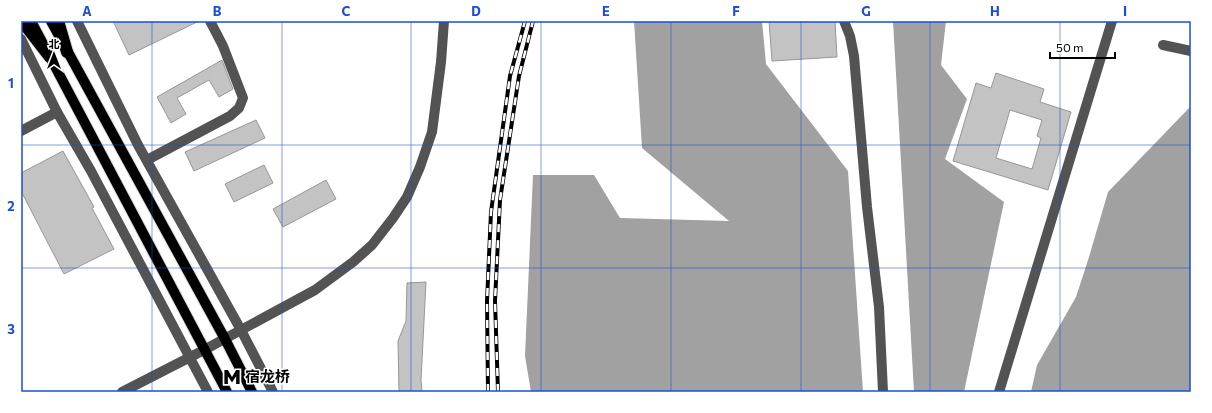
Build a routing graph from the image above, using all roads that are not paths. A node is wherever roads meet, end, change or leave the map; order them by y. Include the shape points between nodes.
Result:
1 (22, 21) edge
2 (31, 21) edge
3 (51, 21) edge
4 (58, 21) edge
5 (77, 21) edge
6 (210, 21) edge
7 (444, 21) edge
8 (844, 21) edge
9 (1112, 21) edge
10 (21, 39) edge
11 (1163, 45) dead end
12 (1191, 51) edge
13 (67, 52) junction
14 (50, 57) junction
15 (57, 112) junction
16 (21, 131) edge
17 (147, 160) junction
18 (241, 330) junction
19 (225, 339) junction
20 (204, 350) junction
21 (189, 357) junction
22 (122, 392) edge
23 (208, 392) edge
24 (227, 392) edge
25 (252, 392) edge
26 (273, 392) edge
27 (883, 392) edge
28 (999, 392) edge

1 - 14 highway
2 - 14 main road
3 - 13 main road
4 - 13 highway
5 - 17 street
6 - 17 street via 223,46 243,98 239,108 230,116
7 - 18 street via 432,132 407,197 372,245 353,262 315,290
8 - 27 street via 854,56 867,207 879,307
9 - 28 street
10 - 15 street
11 - 12 street
13 - 19 main road
14 - 20 main road
15 - 16 street
15 - 21 street
17 - 18 street
18 - 19 street
18 - 26 street
19 - 20 street
19 - 25 main road
20 - 21 street
20 - 24 main road
21 - 22 street
21 - 23 street

